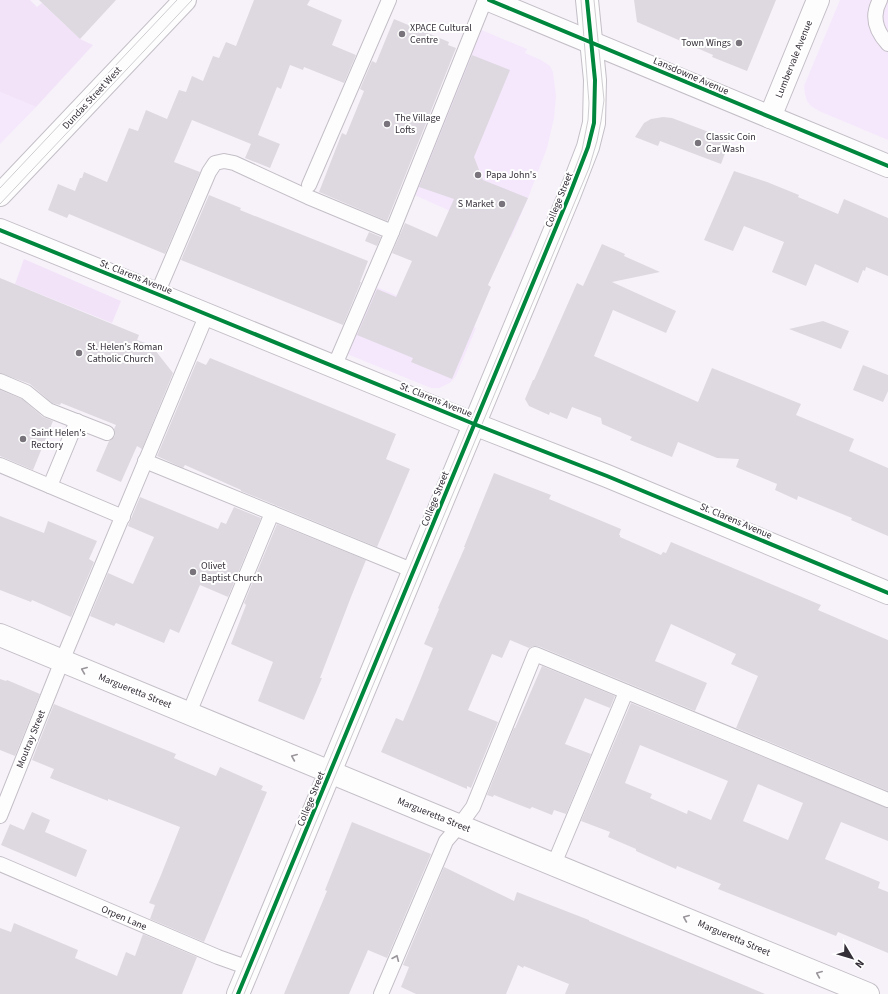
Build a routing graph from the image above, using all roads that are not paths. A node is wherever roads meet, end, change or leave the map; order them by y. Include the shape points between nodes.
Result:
1 (185, 0) edge
2 (390, 0) edge
3 (485, 0) edge
4 (489, 0) edge
5 (587, 0) edge
6 (818, 0) edge
7 (880, 0) edge
8 (592, 43) junction
9 (888, 44) edge
10 (770, 117) junction
11 (888, 166) edge
12 (309, 185) dead end
13 (0, 195) edge
14 (0, 230) edge
15 (392, 232) junction
16 (157, 294) junction
17 (207, 314) junction
18 (334, 367) junction
19 (0, 381) edge
20 (77, 421) junction
21 (474, 424) junction
22 (107, 433) dead end
23 (145, 462) junction
24 (0, 465) edge
25 (50, 486) junction
26 (272, 513) junction
27 (123, 517) junction
28 (414, 571) junction
29 (888, 593) edge
30 (0, 635) edge
31 (62, 661) junction
32 (626, 692) junction
33 (189, 713) junction
34 (330, 772) junction
35 (888, 800) edge
36 (1, 809) edge
37 (459, 826) junction
38 (0, 864) edge
39 (554, 864) junction
40 (249, 968) junction
41 (238, 994) edge
42 (381, 994) edge
43 (868, 994) edge

1 - 13 street, Dundas Street West
2 - 12 lane
3 - 15 lane
4 - 8 street, Lansdowne Avenue
5 - 8 street, College Street
6 - 10 street, Lumbervale Avenue
7 - 9 lane via 875,13 876,25 880,36
8 - 10 street, Lansdowne Avenue
8 - 21 street, College Street via 595,114 588,147
10 - 11 street, Lansdowne Avenue
14 - 16 street, St. Clarens Avenue
15 - 16 lane via 234,163 224,161 214,164 209,172
15 - 18 lane
16 - 17 street, St. Clarens Avenue
17 - 18 street, St. Clarens Avenue
17 - 23 lane, Moutray Street
18 - 21 street, St. Clarens Avenue
19 - 20 lane via 26,392 48,410
20 - 22 lane
20 - 25 lane
21 - 28 street, College Street
21 - 29 street, St. Clarens Avenue via 615,479
23 - 26 lane
23 - 27 lane, Moutray Street
24 - 25 lane
25 - 27 lane
26 - 28 lane
26 - 33 lane
27 - 31 lane, Moutray Street
28 - 34 street, College Street
30 - 31 street, Margueretta Street
33 -> 31 street, Margueretta Street
31 - 36 lane, Moutray Street
32 - 35 lane
32 - 37 lane via 535,654 473,807
32 - 39 lane
34 -> 33 street, Margueretta Street
34 - 37 street, Margueretta Street
34 - 40 street, College Street
37 - 39 street, Margueretta Street
42 -> 37 lane via 446,841
38 - 40 lane, Orpen Lane via 203,951
43 -> 39 street, Margueretta Street
40 - 41 street, College Street

